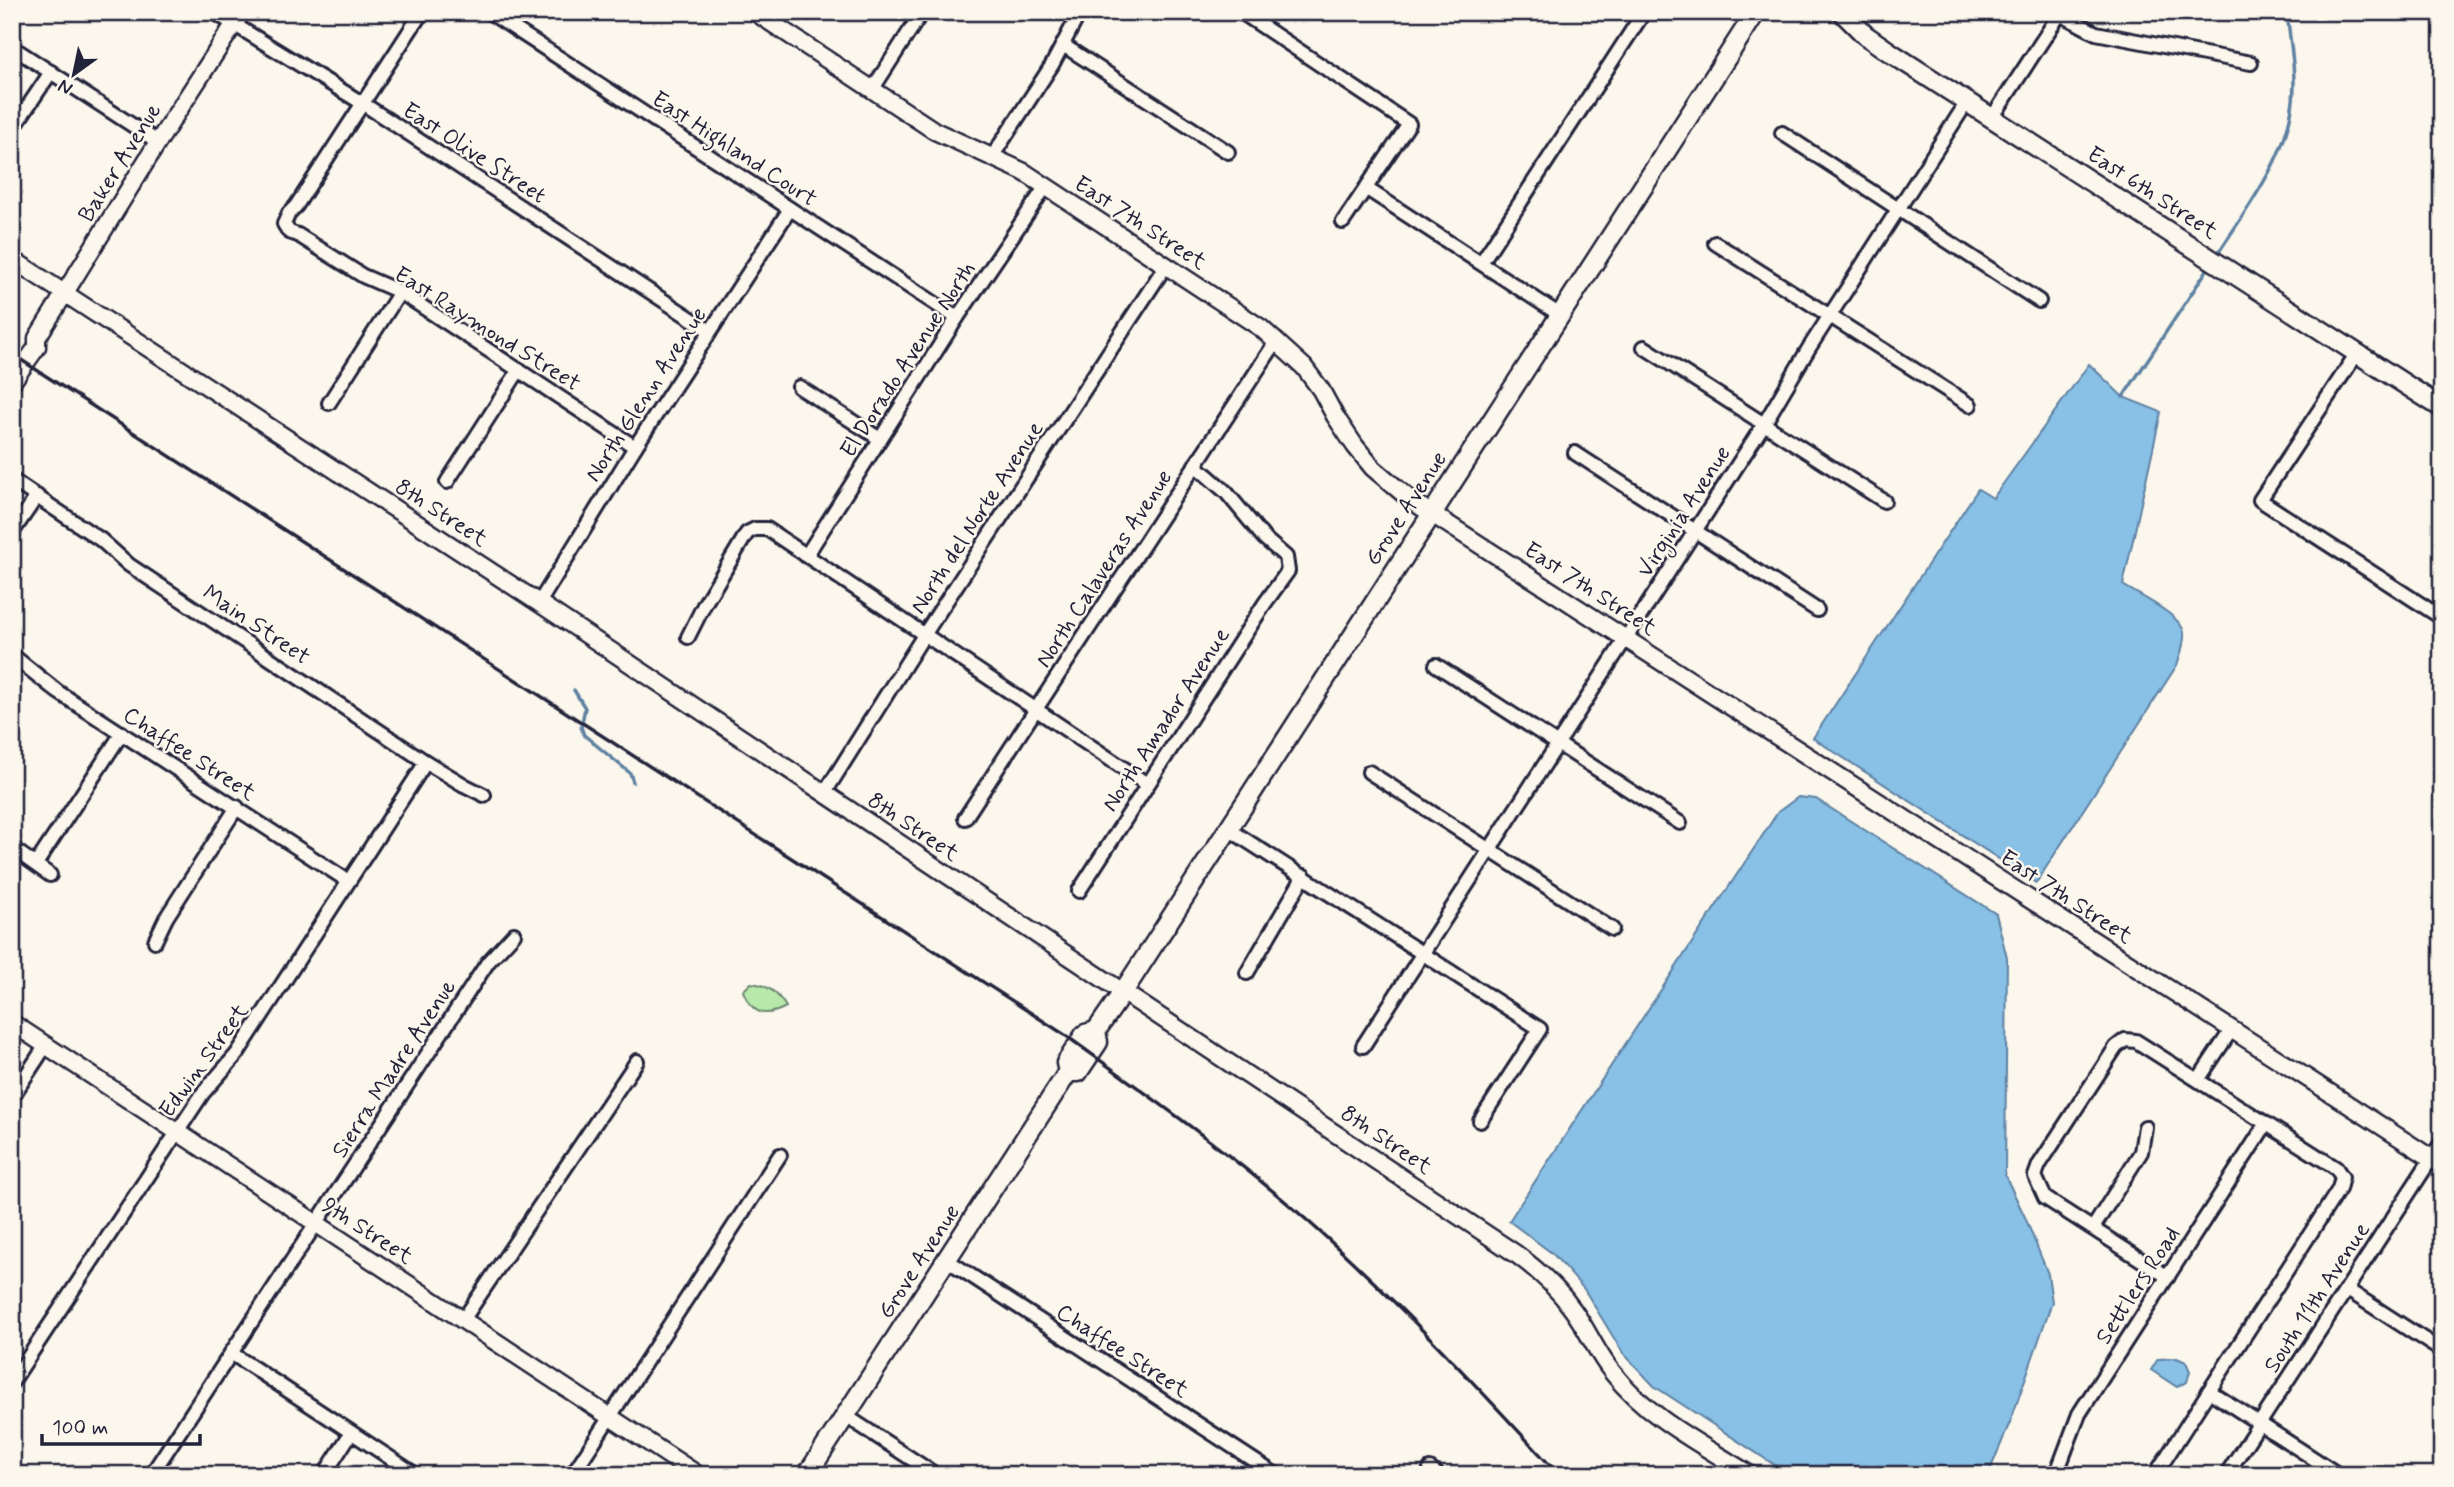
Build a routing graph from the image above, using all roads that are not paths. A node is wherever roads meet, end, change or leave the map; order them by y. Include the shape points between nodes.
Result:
1 (214, 12) edge
2 (422, 12) edge
3 (489, 12) edge
4 (755, 12) edge
5 (922, 12) edge
6 (1080, 12) edge
7 (1241, 12) edge
8 (1644, 12) edge
9 (1756, 12) edge
10 (1842, 12) edge
11 (2061, 13) edge
12 (238, 19) edge
13 (1063, 45) junction
14 (12, 47) edge
15 (2251, 63) dead end
16 (51, 72) junction
17 (872, 90) junction
18 (1967, 102) junction
19 (362, 103) junction
20 (1992, 118) junction
21 (12, 130) edge
22 (1782, 133) dead end
23 (158, 142) junction
24 (1228, 152) dead end
25 (992, 157) junction
26 (1045, 186) junction
27 (1367, 189) junction
28 (789, 209) junction
29 (1898, 209) junction
30 (1343, 222) dead end
31 (1715, 243) dead end
32 (12, 259) edge
33 (1481, 263) junction
34 (1166, 265) junction
35 (66, 292) junction
36 (400, 292) junction
37 (2039, 301) dead end
38 (1560, 315) junction
39 (1830, 316) junction
40 (957, 318) junction
41 (710, 331) junction
42 (37, 338) junction
43 (1277, 340) junction
44 (1644, 347) dead end
45 (2357, 354) junction
46 (12, 366) edge
47 (519, 370) junction
48 (12, 382) edge
49 (799, 387) dead end
50 (329, 403) dead end
51 (1970, 405) dead end
52 (2442, 408) edge
53 (1764, 424) junction
54 (880, 439) junction
55 (635, 447) junction
56 (1574, 453) dead end
57 (1195, 465) junction
58 (12, 480) edge
59 (447, 482) dead end
60 (37, 496) junction
61 (1884, 501) dead end
62 (1431, 513) junction
63 (1695, 531) junction
64 (12, 533) edge
65 (806, 556) junction
66 (539, 603) junction
67 (1817, 610) dead end
68 (2442, 618) edge
69 (925, 635) junction
70 (688, 638) dead end
71 (1626, 638) junction
72 (12, 655) edge
73 (1436, 665) dead end
74 (1035, 710) junction
75 (121, 733) junction
76 (1558, 744) junction
77 (426, 762) junction
78 (1368, 772) dead end
79 (1147, 784) junction
80 (824, 793) junction
81 (484, 794) dead end
82 (237, 807) junction
83 (965, 818) dead end
84 (1680, 823) dead end
85 (1227, 828) junction
86 (12, 848) edge
87 (1490, 849) junction
88 (36, 864) junction
89 (50, 875) dead end
90 (1304, 876) junction
91 (348, 881) junction
92 (1079, 891) dead end
93 (1612, 929) dead end
94 (514, 934) dead end
95 (155, 941) dead end
96 (1422, 953) junction
97 (1247, 973) dead end
98 (1123, 992) junction
99 (12, 1023) edge
100 (2232, 1029) junction
101 (46, 1045) junction
102 (1363, 1046) dead end
103 (637, 1061) dead end
104 (2198, 1080) junction
105 (12, 1097) edge
106 (1480, 1121) dead end
107 (2266, 1124) junction
108 (2144, 1128) dead end
109 (177, 1131) junction
110 (2442, 1142) edge
111 (780, 1155) dead end
112 (2437, 1161) edge
113 (316, 1223) junction
114 (2093, 1228) junction
115 (947, 1260) junction
116 (2168, 1277) junction
117 (2346, 1289) junction
118 (463, 1320) junction
119 (2442, 1351) edge
120 (231, 1353) junction
121 (12, 1382) edge
122 (2209, 1391) junction
123 (846, 1416) junction
124 (610, 1417) junction
125 (2259, 1423) junction
126 (351, 1433) junction
127 (151, 1475) edge
128 (324, 1475) edge
129 (416, 1475) edge
130 (572, 1475) edge
131 (698, 1475) edge
132 (807, 1475) edge
133 (936, 1475) edge
134 (1276, 1475) edge
135 (1750, 1475) edge
136 (2056, 1475) edge
137 (2155, 1475) edge
138 (2226, 1475) edge
139 (2339, 1475) edge

1 - 12 street, East Olive Street
2 - 19 street
3 - 28 street, East Highland Court
4 - 17 street, East 7th Street
5 - 17 street
6 - 13 street
7 - 27 street via 1409,124
8 - 33 street
9 - 38 main road, Grove Avenue
10 - 18 main road, East 6th Street via 1878,44
11 - 15 street via 2096,33
11 - 20 street
12 - 19 street, East Olive Street
12 - 23 street, Baker Avenue
13 - 24 street
13 - 25 street
14 - 16 street
16 - 21 street
16 - 23 street
17 - 25 street, East 7th Street via 935,131
18 - 20 main road, East 6th Street
18 - 29 street, Virginia Avenue
19 - 36 street, East Raymond Street via 284,225 363,276
19 - 41 street, East Olive Street
20 - 45 main road, East 6th Street
22 - 29 street
23 - 35 street, Baker Avenue
25 - 26 street, East 7th Street
26 - 34 street, East 7th Street
26 - 40 street, El Dorado Avenue North
27 - 30 street
27 - 33 street
28 - 40 street, East Highland Court
28 - 41 street, North Glenn Avenue
29 - 37 street
29 - 39 street, Virginia Avenue
31 - 39 street
32 - 35 street, 8th Street
33 - 38 street
34 - 43 street, East 7th Street
34 - 69 street, North del Norte Avenue
35 - 42 street, Baker Avenue
35 - 66 street, 8th Street
36 - 47 street, East Raymond Street
36 - 50 street
38 - 62 main road, Grove Avenue
39 - 51 street
39 - 53 street, Virginia Avenue
40 - 54 street, El Dorado Avenue North
41 - 55 street, North Glenn Avenue
42 - 46 street, Baker Avenue via 29,341
42 - 48 street, Baker Avenue via 37,347
43 - 57 street, North Calaveras Avenue
43 - 62 street, East 7th Street via 1304,367 1373,468
44 - 53 street
45 - 52 main road, East 6th Street
45 - 68 street via 2260,500
47 - 55 street, East Raymond Street
47 - 59 street
49 - 54 street
53 - 61 street
53 - 63 street, Virginia Avenue
54 - 65 street, El Dorado Avenue North
55 - 66 street, North Glenn Avenue
56 - 63 street
57 - 74 street, North Calaveras Avenue
57 - 79 street, North Amador Avenue via 1286,557 1288,571
58 - 60 street, Main Street
60 - 64 street
60 - 77 street, Main Street via 129,565
62 - 71 street, East 7th Street
62 - 85 main road, Grove Avenue
63 - 67 street
63 - 71 street, Virginia Avenue
65 - 69 street
65 - 70 street via 767,528 747,533
66 - 80 street, 8th Street
69 - 74 street
69 - 80 street, North del Norte Avenue
71 - 76 street, Virginia Avenue
71 - 100 street, East 7th Street
72 - 75 street, Chaffee Street
73 - 76 street
74 - 79 street
74 - 83 street, North Calaveras Avenue
75 - 82 street, Chaffee Street
75 - 88 street
76 - 84 street
76 - 87 street, Virginia Avenue
77 - 81 street, Main Street
77 - 91 street, Edwin Street
78 - 87 street
79 - 92 street, North Amador Avenue
80 - 98 street, 8th Street
82 - 91 street, Chaffee Street
82 - 95 street
85 - 90 street
85 - 98 main road, Grove Avenue
86 - 88 street
87 - 93 street
87 - 96 street, Virginia Avenue
88 - 89 street
90 - 96 street
90 - 97 street
91 - 109 street, Edwin Street via 237,1054
94 - 113 street, Sierra Madre Avenue via 488,962
96 - 102 street, Virginia Avenue
96 - 106 street via 1539,1029
98 - 115 main road, Grove Avenue via 1096,1031 1098,1042 1078,1072 1069,1072
98 - 135 street, 8th Street via 1535,1268 1574,1310 1612,1373 1629,1391
99 - 101 street, 9th Street
100 - 104 street
100 - 112 street, East 7th Street
101 - 105 street
101 - 109 street, 9th Street
103 - 118 street
104 - 107 street
104 - 114 street via 2136,1041 2125,1040 2116,1047 2035,1176 2045,1198
107 - 116 street, Settlers Road
107 - 122 street via 2336,1168 2342,1177 2339,1189
108 - 114 street via 2141,1152
109 - 113 street, 9th Street
109 - 121 street, Edwin Street
110 - 112 street, South 11th Avenue
111 - 124 street
112 - 117 street, South 11th Avenue
113 - 118 street, 9th Street
113 - 120 street, Sierra Madre Avenue
114 - 116 street
115 - 123 main road, Grove Avenue
115 - 134 street, Chaffee Street
116 - 136 street, Settlers Road via 2075,1420
117 - 119 street
117 - 125 street, South 11th Avenue
118 - 124 street, 9th Street
120 - 126 street
120 - 127 street, Sierra Madre Avenue
122 - 125 street
122 - 137 street
123 - 132 main road, Grove Avenue
123 - 133 street
124 - 130 street
124 - 131 street, 9th Street
125 - 138 street, South 11th Avenue
125 - 139 street
126 - 128 street
126 - 129 street

